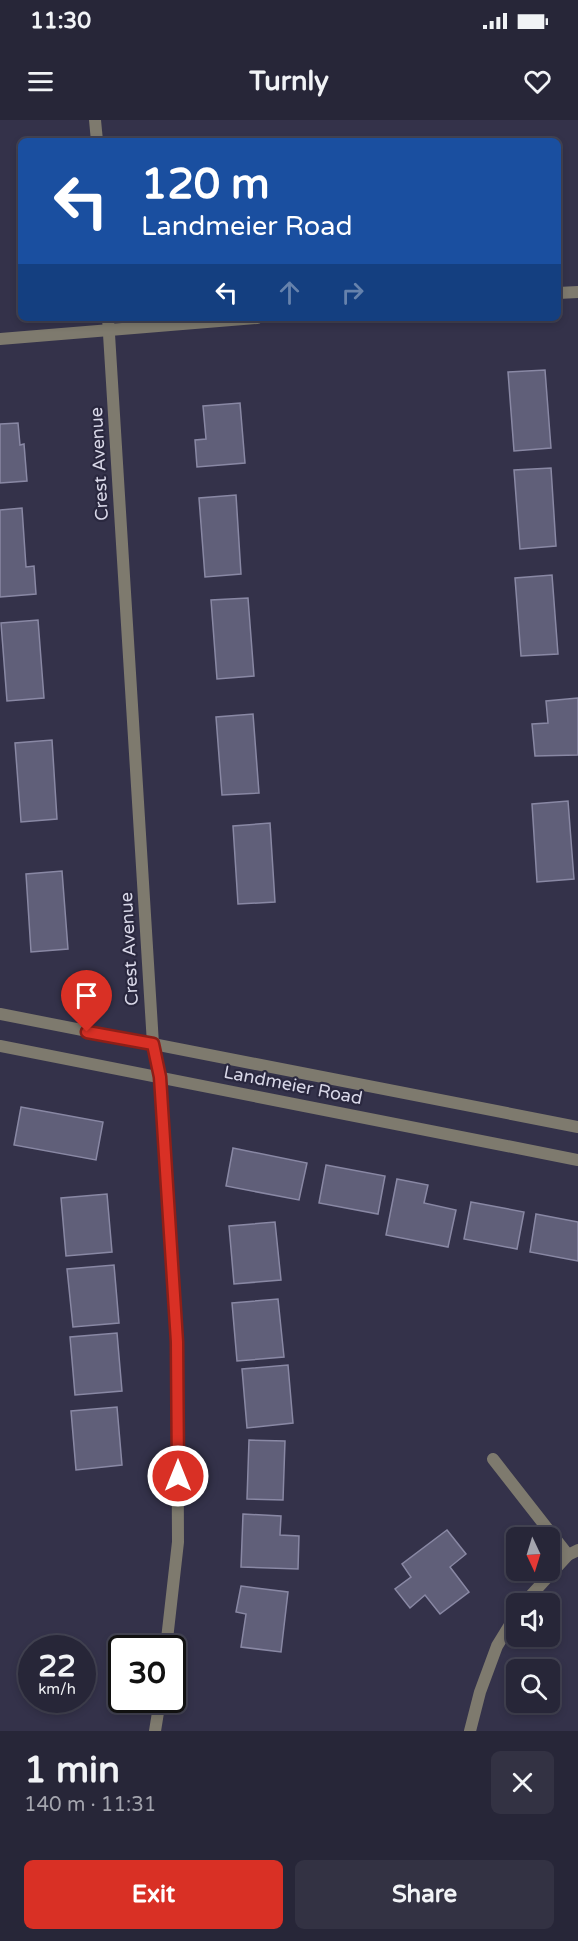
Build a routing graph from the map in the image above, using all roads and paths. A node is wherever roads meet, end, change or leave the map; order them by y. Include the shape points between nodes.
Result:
1 (95, 120) edge
2 (97, 138) edge
3 (578, 292) edge
4 (561, 293) edge
5 (183, 321) edge
6 (109, 324) edge
7 (0, 339) edge
8 (0, 1014) edge
9 (153, 1044) junction
10 (0, 1046) edge
11 (160, 1077) junction
12 (578, 1127) edge
13 (578, 1160) edge
14 (493, 1459) dead end
15 (573, 1552) edge
16 (534, 1593) edge
17 (506, 1631) edge
18 (167, 1635) edge
19 (158, 1713) edge
20 (155, 1731) edge
21 (470, 1731) edge

1 - 2 street
3 - 4 street
5 - 6 street
6 - 7 street
6 - 9 street, Crest Avenue
8 - 9 street, Landmeier Road
9 - 11 street, Crest Avenue
9 - 12 street, Landmeier Road
10 - 11 street, Landmeier Road
11 - 13 street, Landmeier Road
11 - 18 street, Crest Avenue via 177,1342 178,1542
14 - 15 street
15 - 16 street
17 - 21 street via 480,1692
19 - 20 street

